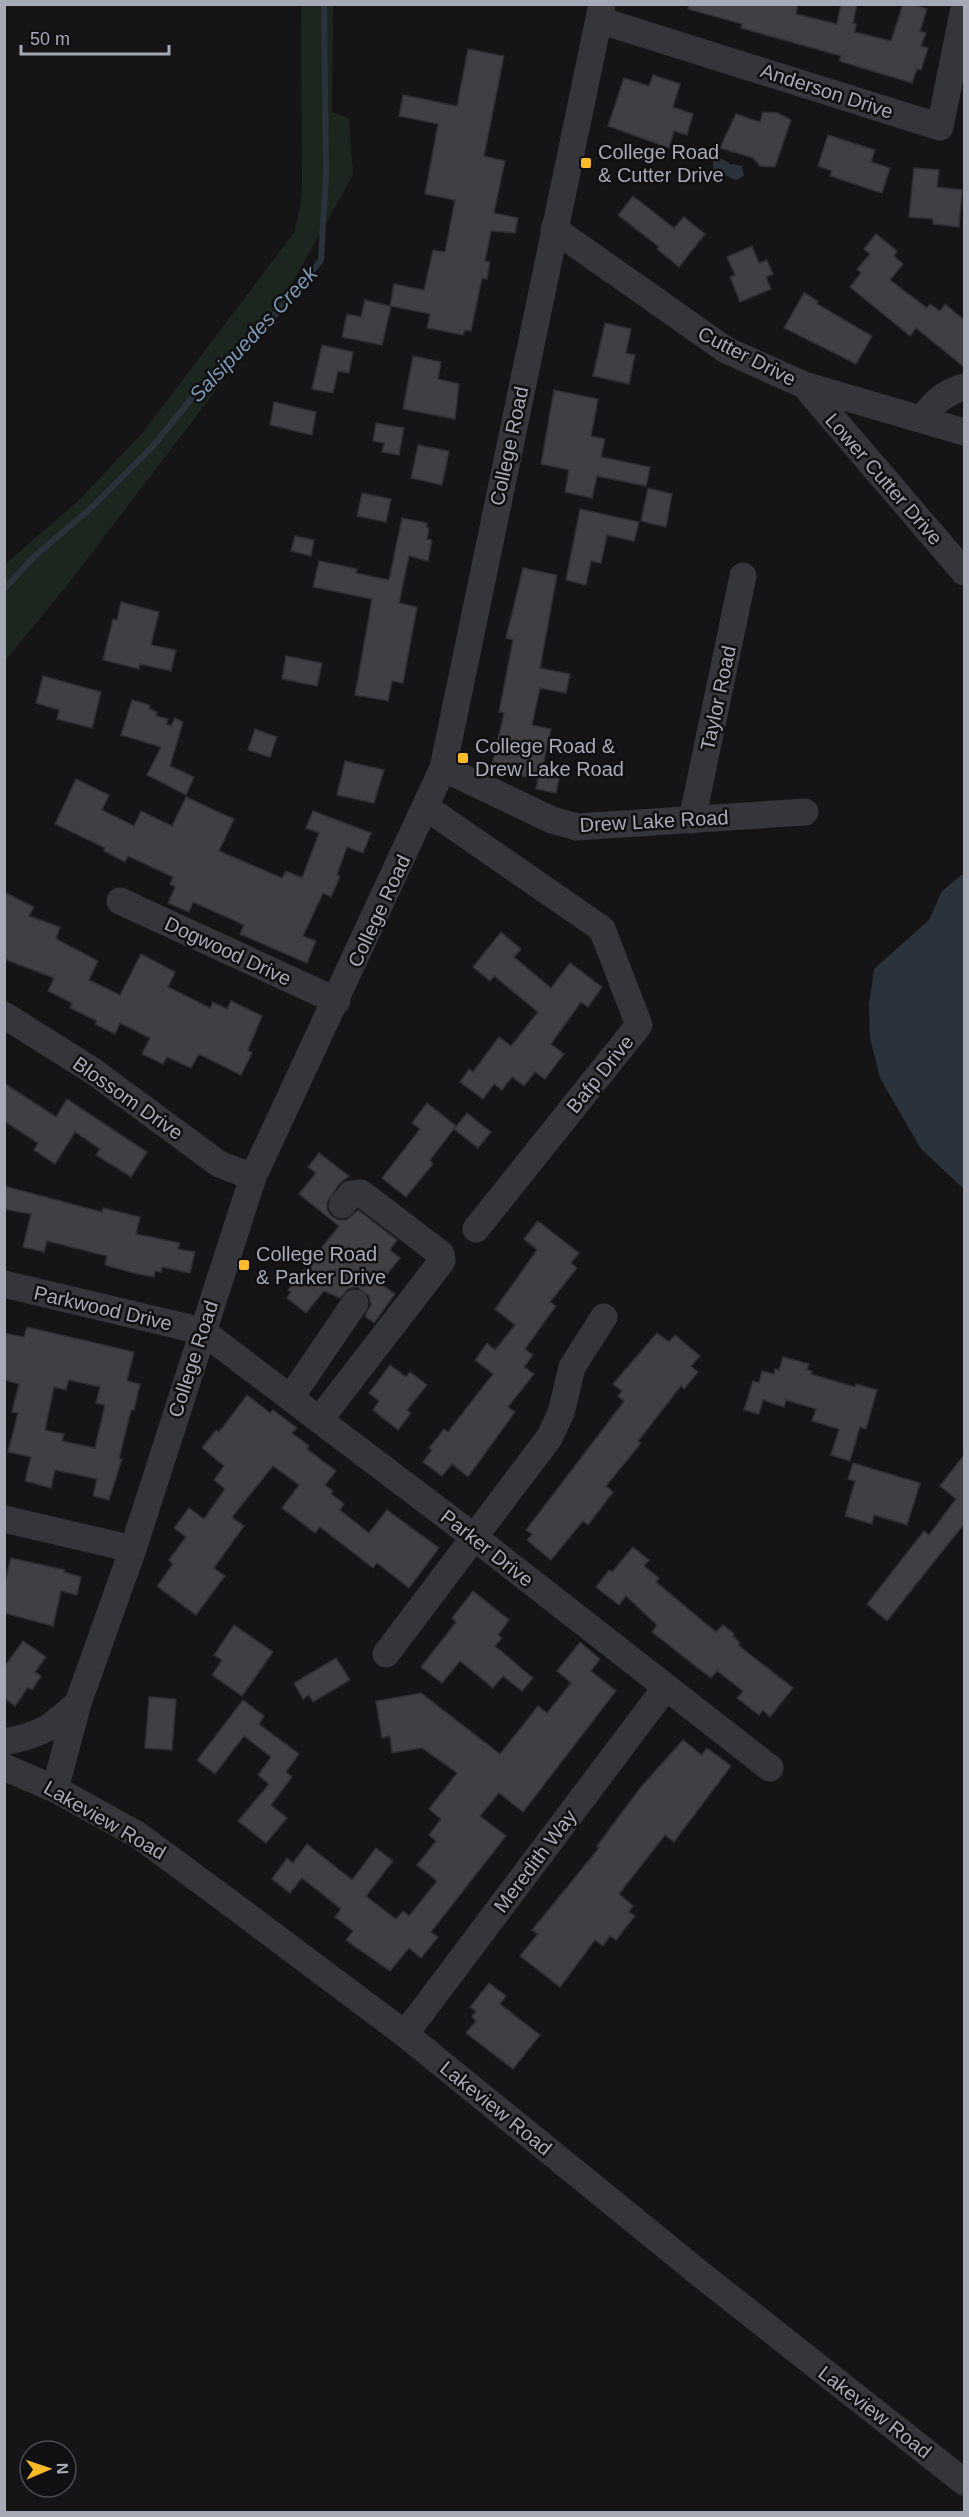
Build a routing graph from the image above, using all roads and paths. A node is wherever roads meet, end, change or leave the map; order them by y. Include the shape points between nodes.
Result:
1 (964, 8) edge
2 (601, 12) edge
3 (554, 229) junction
4 (804, 385) junction
5 (964, 387) edge
6 (922, 419) junction
7 (964, 432) edge
8 (964, 572) edge
9 (743, 576) dead end
10 (443, 768) junction
11 (427, 808) junction
12 (806, 812) dead end
13 (692, 820) junction
14 (120, 901) dead end
15 (337, 1001) junction
16 (4, 1015) edge
17 (253, 1177) junction
18 (342, 1205) dead end
19 (476, 1229) dead end
20 (4, 1284) edge
21 (354, 1303) dead end
22 (604, 1317) dead end
23 (202, 1331) junction
24 (291, 1397) junction
25 (320, 1419) junction
26 (4, 1518) edge
27 (474, 1537) junction
28 (133, 1549) junction
29 (386, 1654) dead end
30 (666, 1687) junction
31 (78, 1703) junction
32 (4, 1742) edge
33 (4, 1767) edge
34 (770, 1768) dead end
35 (56, 1789) junction
36 (405, 2034) junction
37 (964, 2482) edge

1 - 2 street, Anderson Drive via 940,127
2 - 3 street, College Road
3 - 4 street, Cutter Drive via 711,341
3 - 10 street, College Road
4 - 6 street, Cutter Drive
4 - 8 street, Lower Cutter Drive
5 - 6 street via 935,401
6 - 7 street, Cutter Drive
9 - 13 street, Taylor Road
10 - 11 street, College Road
10 - 13 street, Drew Lake Road via 552,820 577,827
11 - 15 street, College Road
11 - 19 street, Bafp Drive via 602,929 639,1025
12 - 13 street, Drew Lake Road
14 - 15 street, Dogwood Drive
15 - 17 street, College Road
16 - 17 street, Blossom Drive via 93,1071 219,1164
17 - 23 street, College Road
18 - 25 street via 351,1194 361,1193 441,1254 442,1261
20 - 23 street, Parkwood Drive
21 - 24 street
22 - 27 street via 572,1367 561,1413 549,1438
23 - 24 street, Parker Drive
23 - 28 street, College Road
24 - 25 street, Parker Drive
25 - 27 street, Parker Drive
26 - 28 street
27 - 29 street
27 - 30 street, Parker Drive
28 - 31 street, College Road
30 - 34 street, Parker Drive
30 - 36 street, Meredith Way
31 - 32 street via 50,1728
31 - 35 street, College Road
33 - 35 street, Lakeview Road
35 - 36 street, Lakeview Road via 138,1835
36 - 37 street, Lakeview Road

